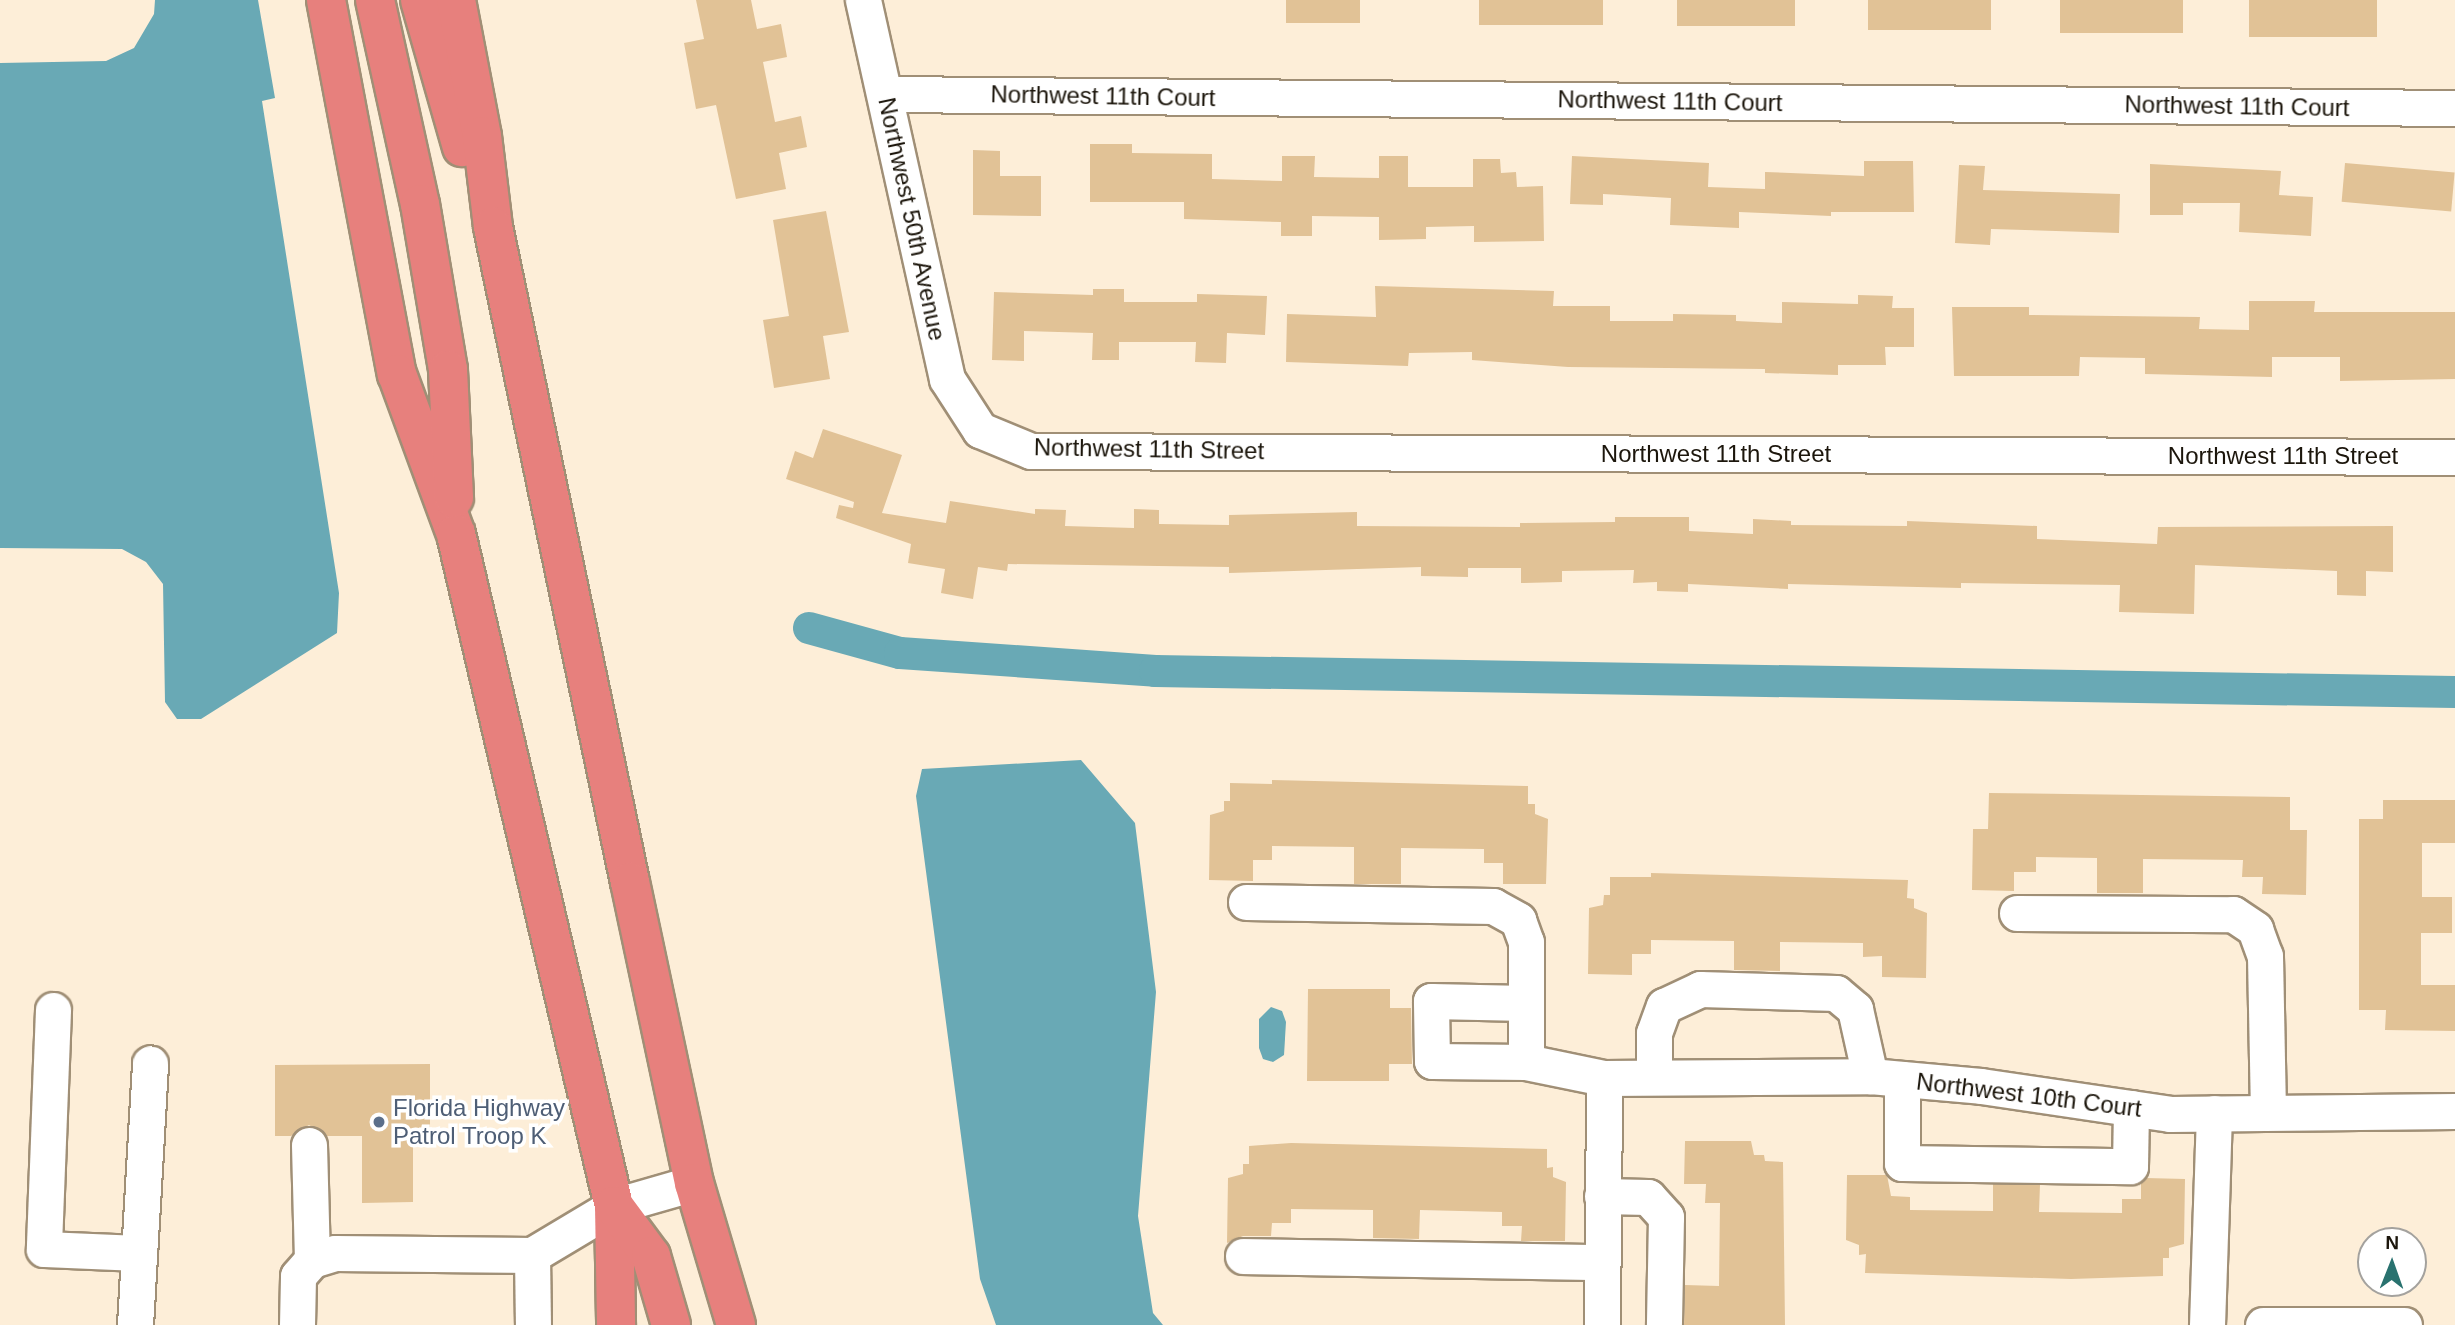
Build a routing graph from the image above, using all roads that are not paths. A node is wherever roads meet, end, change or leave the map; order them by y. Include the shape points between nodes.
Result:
1 (327, 0) edge
2 (375, 0) edge
3 (421, 0) edge
4 (456, 0) edge
5 (863, 0) edge
6 (884, 94) junction
7 (2455, 108) edge
8 (493, 227) junction
9 (980, 430) joint
10 (2455, 457) edge
11 (456, 534) junction
12 (1245, 902) dead end
13 (2017, 913) dead end
14 (1526, 1003) junction
15 (53, 1010) dead end
16 (1526, 1062) junction
17 (150, 1063) dead end
18 (1654, 1075) junction
19 (1886, 1077) junction
20 (1604, 1078) junction
21 (2131, 1108) junction
22 (2455, 1111) edge
23 (2268, 1112) junction
24 (2214, 1113) junction
25 (309, 1144) dead end
26 (694, 1183) junction
27 (1602, 1196) junction
28 (614, 1206) junction
29 (139, 1253) junction
30 (532, 1255) junction
31 (1242, 1256) dead end
32 (312, 1260) junction
33 (1602, 1262) junction
34 (737, 1314) edge
35 (135, 1325) edge
36 (297, 1325) edge
37 (533, 1325) edge
38 (616, 1325) edge
39 (671, 1325) edge
40 (1602, 1325) edge
41 (1664, 1325) edge
42 (2207, 1325) edge
43 (2263, 1325) edge
44 (2404, 1325) edge

1 - 11 highway via 397,374
2 - 11 highway via 420,204 448,370
3 - 8 highway via 460,142
4 - 8 highway via 482,136
5 - 6 street, Northwest 50th Avenue
6 - 7 street, Northwest 11th Court
6 - 9 street, Northwest 50th Avenue via 947,379
8 - 26 highway
9 - 10 street, Northwest 11th Street via 1031,450
11 - 28 highway
12 - 14 street via 1493,906 1518,920 1526,942
13 - 23 street via 2233,914 2255,929 2265,956
14 - 16 street
14 - 16 street, Northwest 10th Court via 1431,1001 1432,1061
15 - 29 street via 44,1249
16 - 20 street, Northwest 10th Court
17 - 29 street
18 - 19 street, Northwest 10th Court
18 - 19 street via 1654,1032 1664,1006 1700,989 1836,993 1855,1009
18 - 20 street, Northwest 10th Court
19 - 21 street, Northwest 10th Court
19 - 21 street via 1902,1163 2130,1166
20 - 27 street
21 - 24 street, Northwest 10th Court
22 - 23 street, Northwest 10th Court
23 - 24 street, Northwest 10th Court
24 - 42 street
25 - 32 street
26 - 28 street
26 - 34 highway
27 - 33 street
27 - 41 street via 1648,1197 1666,1217
28 - 30 street
28 - 38 highway
28 - 39 highway via 651,1256
29 - 35 street
30 - 32 street via 335,1252
30 - 37 street
31 - 33 street
32 - 36 street via 298,1276
33 - 40 street
43 - 44 street

